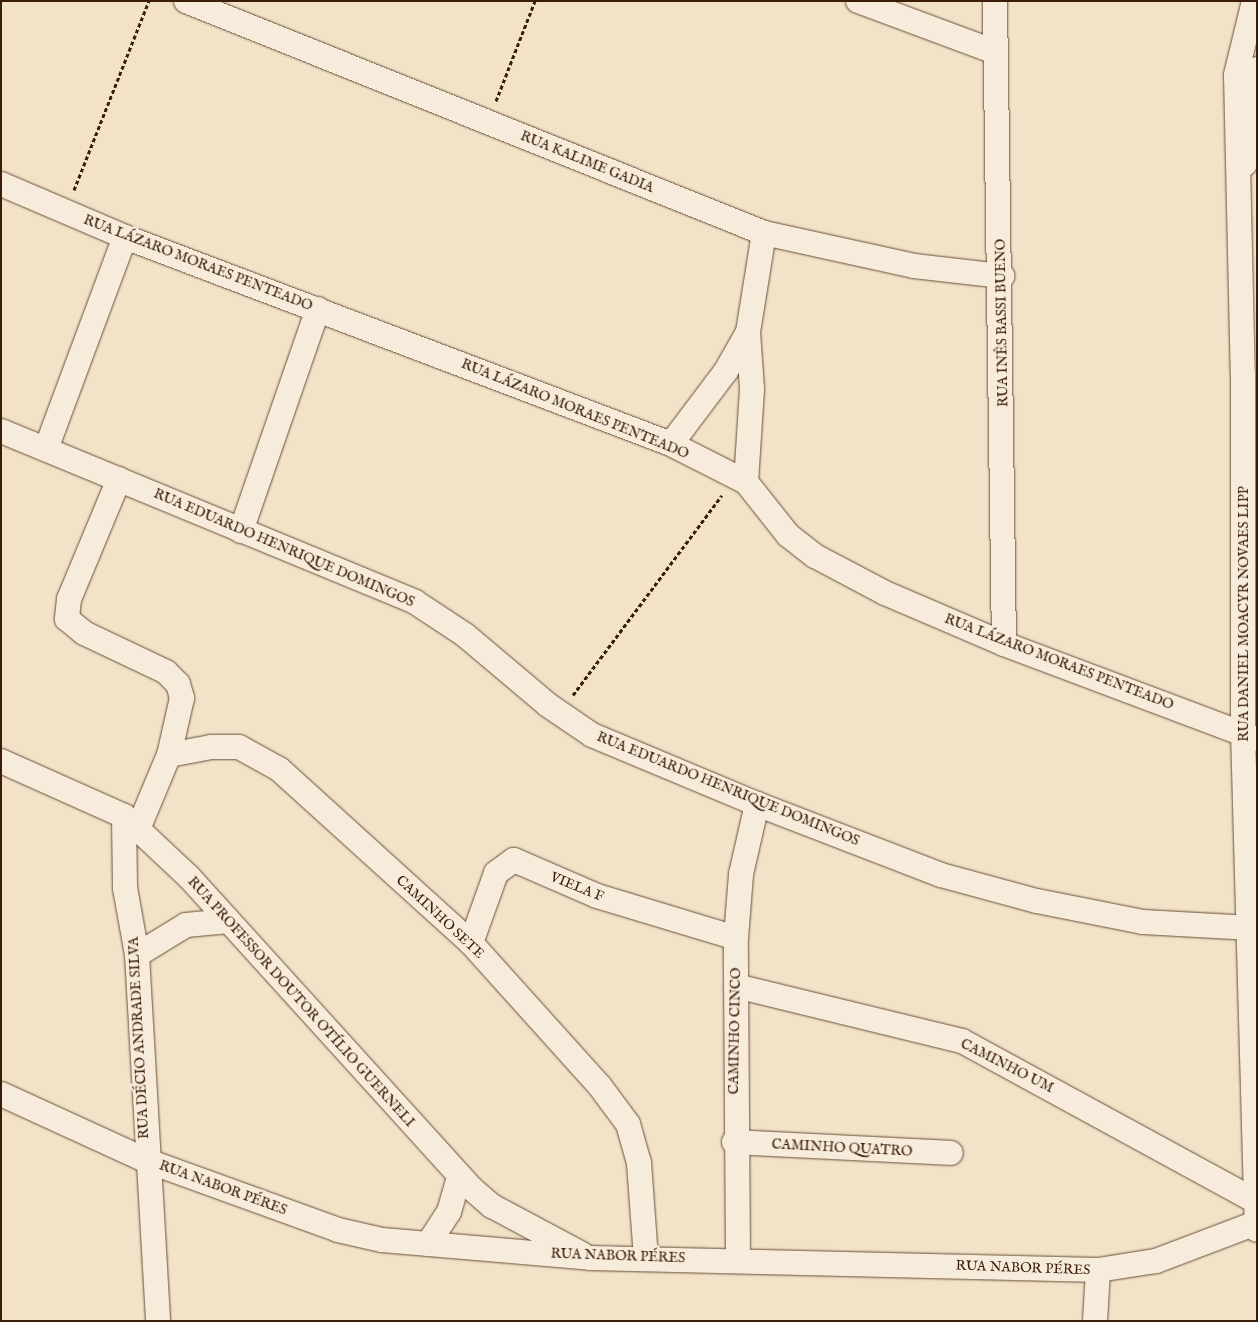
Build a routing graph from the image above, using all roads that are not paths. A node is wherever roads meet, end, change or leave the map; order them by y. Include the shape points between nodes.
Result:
1 (186, 1) edge
2 (858, 1) edge
3 (995, 1) edge
4 (1254, 1) edge
5 (995, 52) junction
6 (1257, 69) edge
7 (1238, 177) junction
8 (1, 184) edge
9 (764, 233) junction
10 (125, 237) junction
11 (1002, 276) junction
12 (318, 309) junction
13 (748, 332) junction
14 (1250, 378) edge
15 (1, 431) edge
16 (671, 444) junction
17 (46, 449) junction
18 (119, 479) junction
19 (741, 480) junction
20 (241, 530) junction
21 (1004, 644) junction
22 (1250, 735) edge
23 (169, 755) junction
24 (1, 761) edge
25 (757, 804) junction
26 (131, 822) junction
27 (229, 921) junction
28 (1252, 928) junction
29 (736, 938) junction
30 (471, 943) junction
31 (137, 955) junction
32 (736, 986) junction
33 (1, 1094) edge
34 (734, 1142) junction
35 (951, 1153) dead end
36 (145, 1160) junction
37 (459, 1176) junction
38 (1256, 1201) edge
39 (1256, 1223) edge
40 (1257, 1230) edge
41 (428, 1244) junction
42 (590, 1258) junction
43 (646, 1258) junction
44 (738, 1260) junction
45 (1098, 1270) junction
46 (158, 1321) edge
47 (1095, 1321) edge

1 - 9 street, RUA KALIME GADIA
2 - 5 street
3 - 5 street, RUA INÊS BASSI BUENO
4 - 7 street, RUA DANIEL MOACYR NOVAES LIPP via 1236,75
5 - 11 street, RUA INÊS BASSI BUENO
6 - 7 street, RUA DANIEL MOACYR NOVAES LIPP via 1257,122 1252,149
7 - 14 street, RUA DANIEL MOACYR NOVAES LIPP
8 - 10 street, RUA LÁZARO MORAES PENTEADO
9 - 11 street, RUA KALIME GADIA via 914,266
9 - 13 street
10 - 12 street, RUA LÁZARO MORAES PENTEADO
10 - 17 street
11 - 21 street, RUA INÊS BASSI BUENO
12 - 16 street, RUA LÁZARO MORAES PENTEADO
12 - 20 street
13 - 16 street via 726,371
13 - 19 street via 752,389
14 - 22 street, RUA DANIEL MOACYR NOVAES LIPP
15 - 17 street, RUA EDUARDO HENRIQUE DOMINGOS
16 - 19 street, RUA LÁZARO MORAES PENTEADO
17 - 18 street, RUA EDUARDO HENRIQUE DOMINGOS
18 - 20 street, RUA EDUARDO HENRIQUE DOMINGOS
18 - 23 street via 68,599 67,619 84,633 166,672 178,684 182,698
19 - 21 street, RUA LÁZARO MORAES PENTEADO via 788,536 815,556 885,592
20 - 25 street, RUA EDUARDO HENRIQUE DOMINGOS via 415,602 465,635 559,713 592,735
21 - 22 street, RUA LÁZARO MORAES PENTEADO
22 - 28 street, RUA DANIEL MOACYR NOVAES LIPP
23 - 26 street
23 - 30 street, CAMINHO SETE via 211,747 239,747 258,755 322,804
24 - 26 street, RUA PROFESSOR DOUTOR OTÍLIO GUERNELI
25 - 28 street, RUA EDUARDO HENRIQUE DOMINGOS via 941,875 1037,902 1143,922
25 - 29 street, CAMINHO CINCO via 741,874
26 - 27 street, RUA PROFESSOR DOUTOR OTÍLIO GUERNELI
26 - 31 street, RUA DÉCIO ANDRADE SILVA via 125,888
27 - 31 street via 186,924
27 - 37 street, RUA PROFESSOR DOUTOR OTÍLIO GUERNELI
28 - 38 street, RUA DANIEL MOACYR NOVAES LIPP
29 - 30 street, VIELA F via 597,896 514,860 496,873
29 - 32 street, CAMINHO CINCO
30 - 43 street, CAMINHO SETE via 599,1085 628,1124 639,1163
31 - 36 street, RUA DÉCIO ANDRADE SILVA
32 - 34 street, CAMINHO CINCO
32 - 38 street, CAMINHO UM via 962,1041
33 - 36 street, RUA NABOR PÉRES
34 - 35 street, CAMINHO QUATRO
34 - 44 street, CAMINHO CINCO
36 - 41 street, RUA NABOR PÉRES via 338,1230
36 - 46 street, RUA DÉCIO ANDRADE SILVA
37 - 41 street via 449,1212
37 - 42 street, RUA PROFESSOR DOUTOR OTÍLIO GUERNELI via 492,1206
38 - 39 street, RUA DANIEL MOACYR NOVAES LIPP
39 - 40 street, RUA DANIEL MOACYR NOVAES LIPP
39 - 45 street, RUA NABOR PÉRES via 1156,1261
41 - 42 street, RUA NABOR PÉRES
42 - 43 street, RUA NABOR PÉRES
43 - 44 street, RUA NABOR PÉRES
44 - 45 street, RUA NABOR PÉRES
45 - 47 street

